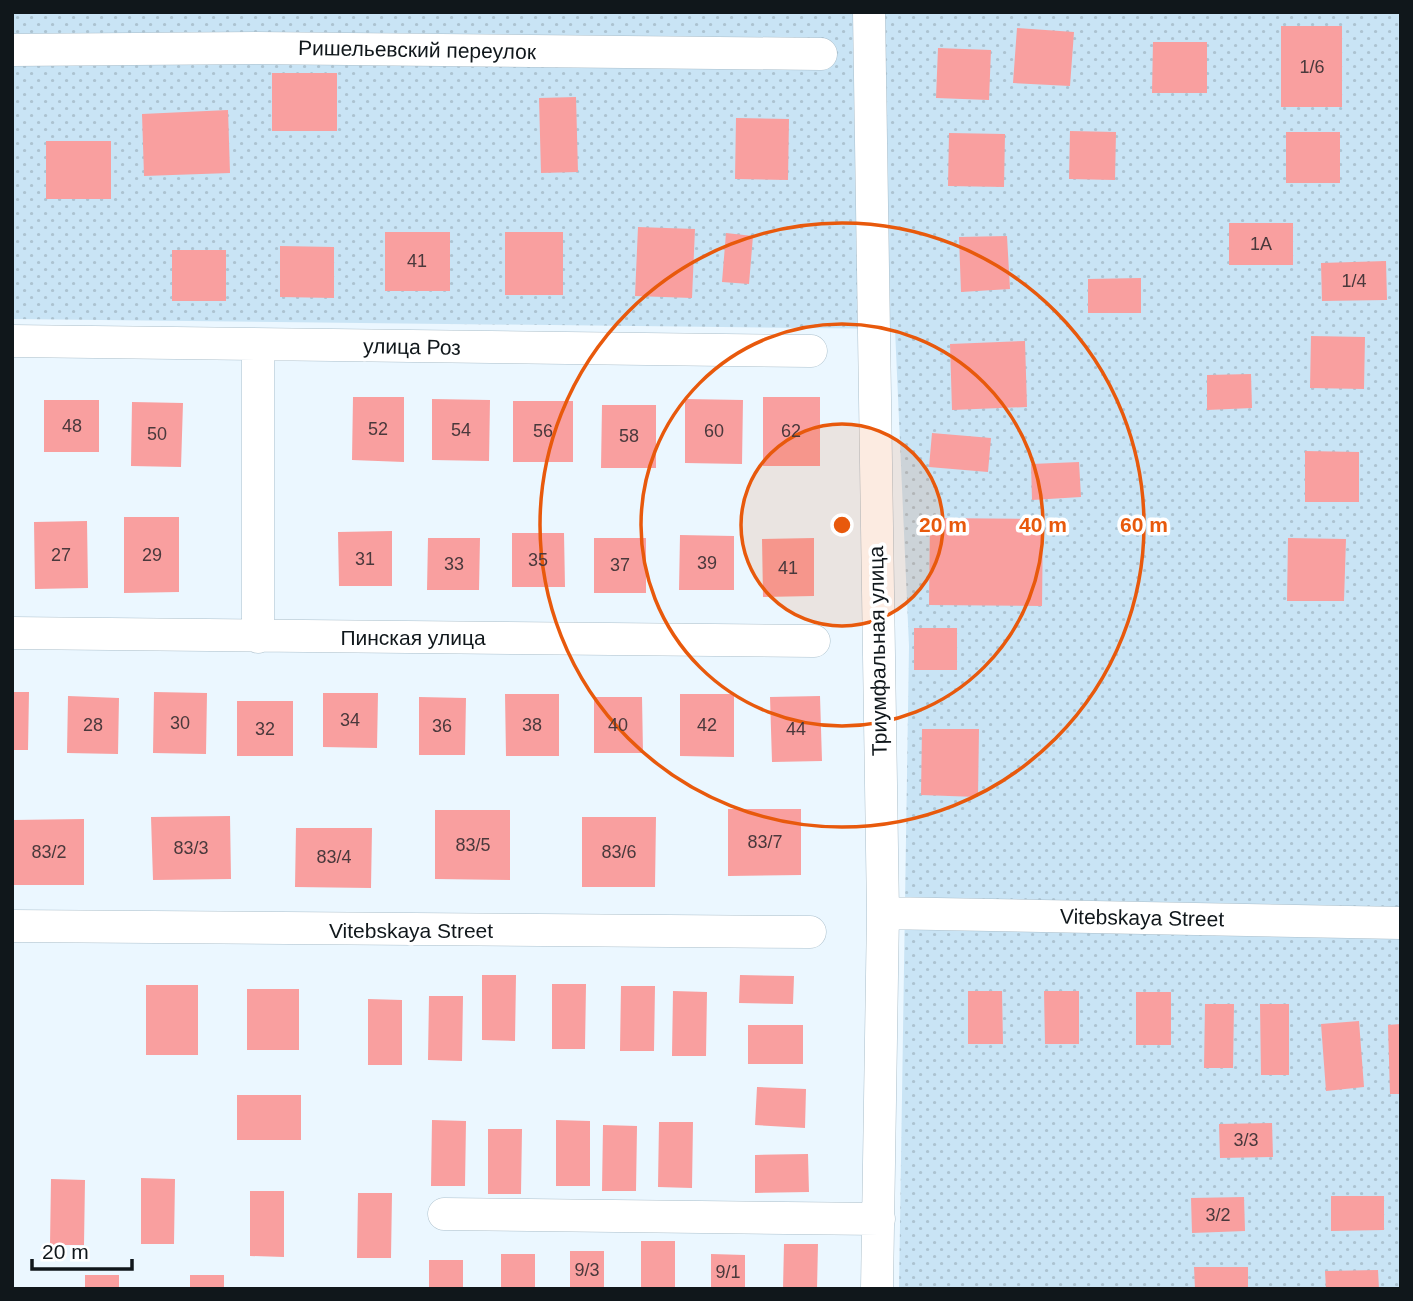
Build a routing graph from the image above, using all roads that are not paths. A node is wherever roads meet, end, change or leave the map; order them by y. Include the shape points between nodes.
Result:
1 (869, 12) edge
2 (12, 50) edge
3 (821, 54) dead end
4 (12, 341) edge
5 (258, 346) junction
6 (811, 351) dead end
7 (12, 632) edge
8 (258, 637) junction
9 (814, 641) dead end
10 (883, 913) junction
11 (1401, 923) edge
12 (12, 926) edge
13 (810, 932) dead end
14 (444, 1214) dead end
15 (878, 1219) junction
16 (877, 1289) edge

1 - 10 street, Триумфальная улица
2 - 3 street, Ришельевский переулок
4 - 5 street, улица Роз
5 - 6 street, улица Роз
5 - 8 street
7 - 8 street, Пинская улица
8 - 9 street, Пинская улица
10 - 11 street, Vitebskaya Street
10 - 15 street, Триумфальная улица
12 - 13 street, Vitebskaya Street
14 - 15 street
15 - 16 street, Триумфальная улица

